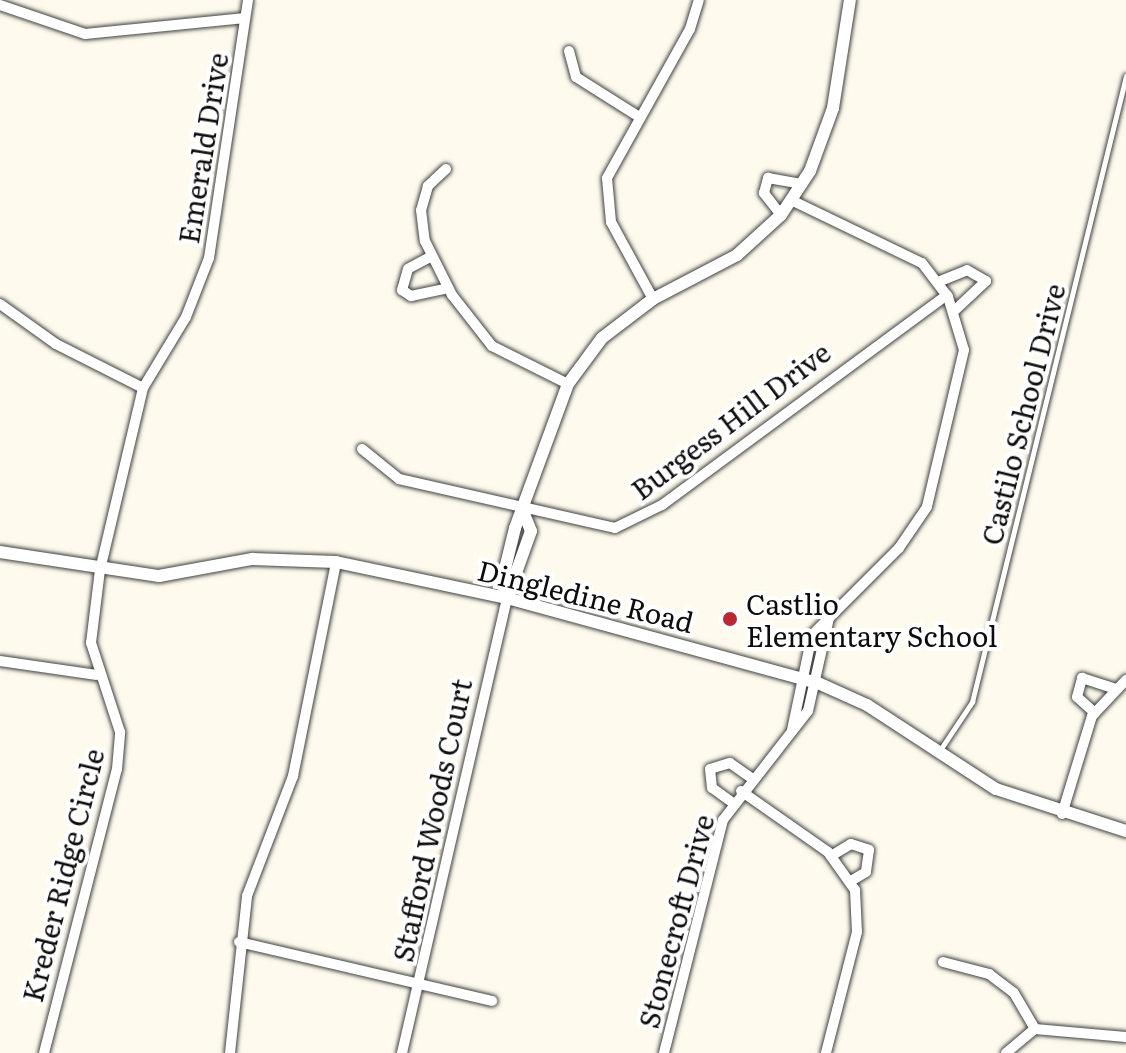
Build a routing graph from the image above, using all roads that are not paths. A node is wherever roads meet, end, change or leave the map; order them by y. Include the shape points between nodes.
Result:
1 (248, 0) edge
2 (699, 0) edge
3 (850, 0) edge
4 (0, 5) edge
5 (245, 18) junction
6 (569, 51) dead end
7 (1126, 76) edge
8 (638, 116) junction
9 (446, 169) dead end
10 (802, 184) junction
11 (791, 200) junction
12 (781, 215) junction
13 (432, 256) junction
14 (938, 282) junction
15 (448, 288) junction
16 (947, 295) junction
17 (653, 299) junction
18 (0, 304) edge
19 (954, 311) junction
20 (568, 384) junction
21 (143, 388) junction
22 (362, 449) dead end
23 (526, 514) junction
24 (0, 552) edge
25 (336, 562) junction
26 (100, 570) junction
27 (507, 598) junction
28 (829, 618) junction
29 (0, 661) edge
30 (97, 675) junction
31 (799, 677) junction
32 (1126, 680) edge
33 (818, 683) junction
34 (1116, 689) junction
35 (1095, 713) junction
36 (792, 730) junction
37 (938, 752) junction
38 (753, 779) junction
39 (741, 791) junction
40 (733, 803) junction
41 (1062, 814) junction
42 (1126, 831) edge
43 (831, 856) junction
44 (851, 881) junction
45 (239, 942) junction
46 (943, 962) dead end
47 (420, 983) junction
48 (492, 1001) dead end
49 (1035, 1029) junction
50 (1126, 1037) edge
51 (44, 1053) edge
52 (230, 1053) edge
53 (402, 1053) edge
54 (664, 1053) edge
55 (826, 1053) edge
56 (1006, 1053) edge

1 - 5 street, Emerald Drive
2 - 8 street via 690,29
3 - 10 street via 833,108
4 - 5 street via 85,34
5 - 21 street, Emerald Drive via 209,258 186,317
6 - 8 street via 576,77
7 - 37 lane, Castilo School Drive via 972,702
8 - 17 street via 613,162 606,200
9 - 13 street via 428,186 421,210
10 - 11 street
10 - 12 street via 768,178 764,193
11 - 12 street
11 - 14 street via 905,252
12 - 17 street via 737,255
13 - 15 street
13 - 15 street via 408,269 402,290 411,296
14 - 16 street
14 - 19 street via 967,270 986,281
15 - 20 street via 492,346
16 - 19 street
16 - 23 street, Burgess Hill Drive via 628,525 600,528
17 - 20 street via 602,338
18 - 21 street via 65,350
19 - 28 street via 964,350 961,377 927,507
20 - 23 street
21 - 26 street, Emerald Drive
22 - 23 street, Burgess Hill Drive via 399,479
23 - 27 street via 531,531
24 - 26 street, Dingledine Road
25 - 26 street, Dingledine Road via 252,559 159,576
25 - 27 street, Dingledine Road
25 - 45 street via 307,679 297,761 254,870
26 - 30 street, Kreder Ridge Circle via 91,643
27 - 31 street, Dingledine Road
27 - 47 street, Stafford Woods Court
28 - 31 street via 812,635
28 - 33 street, Stonecroft Drive
29 - 30 street
30 - 51 street, Kreder Ridge Circle via 120,732 117,769
31 - 33 street, Dingledine Road
31 - 36 street
32 - 34 street
33 - 36 street, Stonecroft Drive
33 - 37 street, Dingledine Road
34 - 35 street
34 - 35 street via 1082,678 1077,697
35 - 41 street
36 - 38 street, Stonecroft Drive
37 - 41 street, Dingledine Road via 996,789
38 - 39 street, Stonecroft Drive
38 - 40 street, Stonecroft Drive via 730,763 710,769 712,788
39 - 40 street, Stonecroft Drive
39 - 43 street
40 - 54 street, Stonecroft Drive
41 - 42 street, Dingledine Road
43 - 44 street
43 - 44 street via 851,844 869,850 866,872
44 - 55 street via 860,916
45 - 47 street
45 - 52 street
46 - 49 street via 989,974 1014,993
47 - 48 street
47 - 53 street, Stafford Woods Court
49 - 50 street
49 - 56 street

